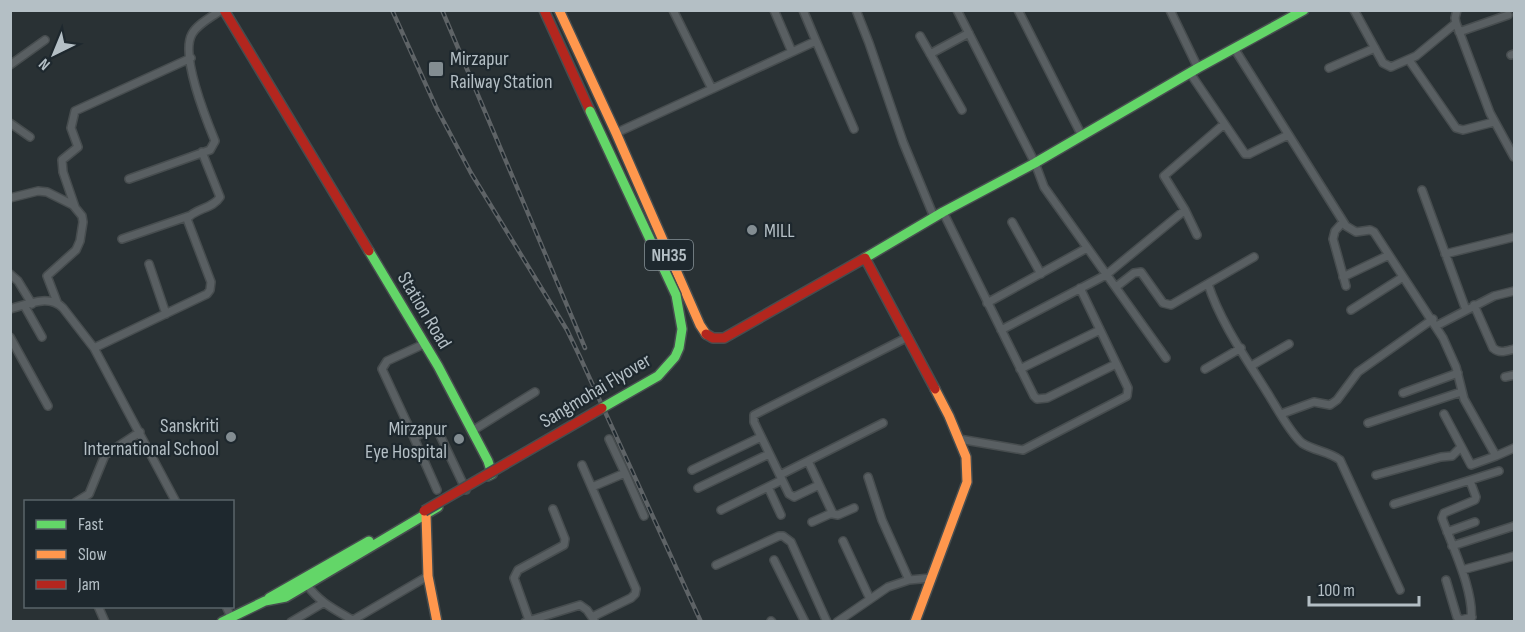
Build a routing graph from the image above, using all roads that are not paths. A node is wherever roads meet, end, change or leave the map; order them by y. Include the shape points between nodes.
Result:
1 (223, 10) edge
2 (544, 10) edge
3 (559, 10) edge
4 (673, 10) edge
5 (774, 10) edge
6 (803, 10) edge
7 (856, 10) edge
8 (957, 10) edge
9 (1018, 10) edge
10 (1170, 10) edge
11 (1304, 10) edge
12 (1354, 10) edge
13 (1457, 10) edge
14 (1508, 15) dead end
15 (1456, 23) junction
16 (1459, 32) junction
17 (969, 33) junction
18 (920, 36) dead end
19 (45, 40) dead end
20 (816, 41) junction
21 (1234, 48) junction
22 (1375, 48) junction
23 (792, 52) junction
24 (930, 54) junction
25 (190, 58) junction
26 (1409, 60) junction
27 (10, 65) edge
28 (1329, 68) dead end
29 (1194, 71) junction
30 (712, 89) junction
31 (962, 110) dead end
32 (1494, 122) junction
33 (10, 123) edge
34 (1223, 125) junction
35 (854, 129) dead end
36 (616, 133) junction
37 (1288, 135) junction
38 (1082, 136) junction
39 (30, 137) dead end
40 (1515, 140) edge
41 (1506, 143) junction
42 (202, 153) junction
43 (1515, 157) edge
44 (1035, 163) junction
45 (129, 180) dead end
46 (1422, 190) dead end
47 (10, 198) edge
48 (75, 207) junction
49 (1185, 210) junction
50 (938, 215) junction
51 (189, 216) junction
52 (1012, 222) dead end
53 (1344, 222) junction
54 (1197, 235) dead end
55 (1515, 237) edge
56 (122, 239) dead end
57 (1087, 248) junction
58 (1445, 254) junction
59 (1389, 255) junction
60 (1254, 257) dead end
61 (865, 258) junction
62 (149, 264) dead end
63 (10, 274) edge
64 (1041, 274) junction
65 (1106, 274) junction
66 (1403, 276) junction
67 (1343, 277) junction
68 (1208, 284) junction
69 (1346, 286) dead end
70 (1116, 287) junction
71 (1080, 288) junction
72 (1515, 291) edge
73 (57, 302) junction
74 (987, 303) junction
75 (28, 304) junction
76 (1474, 305) junction
77 (10, 309) edge
78 (1351, 309) dead end
79 (1466, 310) junction
80 (166, 314) junction
81 (1434, 322) junction
82 (1001, 330) junction
83 (1100, 330) junction
84 (10, 337) edge
85 (42, 337) dead end
86 (908, 337) junction
87 (424, 344) junction
88 (1289, 344) dead end
89 (94, 348) junction
90 (1241, 348) junction
91 (1515, 350) edge
92 (1166, 358) dead end
93 (1116, 364) junction
94 (1251, 366) junction
95 (1020, 369) junction
96 (1205, 369) dead end
97 (1458, 373) junction
98 (1515, 375) edge
99 (1505, 377) dead end
100 (535, 392) dead end
101 (1461, 392) junction
102 (1403, 393) dead end
103 (48, 406) dead end
104 (1281, 414) junction
105 (1444, 414) dead end
106 (883, 423) dead end
107 (1368, 423) dead end
108 (472, 431) junction
109 (140, 432) junction
110 (761, 437) junction
111 (414, 438) junction
112 (609, 439) dead end
113 (959, 439) junction
114 (1461, 447) junction
115 (1515, 448) edge
116 (769, 454) junction
117 (1496, 456) junction
118 (808, 460) junction
119 (582, 465) dead end
120 (1471, 465) junction
121 (692, 470) dead end
122 (1499, 471) dead end
123 (625, 473) junction
124 (1376, 475) dead end
125 (868, 477) dead end
126 (781, 478) junction
127 (1473, 480) junction
128 (819, 485) junction
129 (592, 487) junction
130 (768, 487) junction
131 (698, 488) dead end
132 (437, 490) dead end
133 (466, 490) junction
134 (78, 500) edge
135 (175, 500) edge
136 (1394, 504) dead end
137 (854, 508) dead end
138 (553, 509) dead end
139 (721, 510) dead end
140 (425, 513) junction
141 (832, 513) junction
142 (644, 516) dead end
143 (782, 516) dead end
144 (812, 522) dead end
145 (1475, 522) dead end
146 (1515, 526) edge
147 (1447, 532) junction
148 (843, 541) dead end
149 (1452, 546) junction
150 (1515, 556) edge
151 (774, 560) dead end
152 (716, 565) dead end
153 (1461, 570) junction
154 (428, 576) junction
155 (931, 578) junction
156 (909, 580) junction
157 (1446, 580) dead end
158 (307, 585) junction
159 (1400, 590) dead end
160 (870, 599) junction
161 (265, 601) junction
162 (323, 603) junction
163 (227, 619) edge
164 (593, 619) edge
165 (1471, 619) edge
166 (354, 620) edge
167 (291, 621) edge
168 (437, 621) edge
169 (527, 621) edge
170 (805, 621) edge
171 (827, 621) edge
172 (837, 621) edge
173 (915, 621) edge

1 - 25 street via 196,28
1 - 87 main road, Station Road
2 - 140 main road, Sangmohai Flyover, bridge via 676,295 683,336 669,366 657,376
3 - 36 main road, NH35
4 - 30 street
5 - 23 street
6 - 20 street
7 - 50 street via 903,142
8 - 17 street
9 - 38 street
10 - 29 street
11 - 21 main road
12 - 22 street
13 - 15 street
14 - 16 street
15 - 16 street
15 - 26 street
16 - 32 street
17 - 24 street
17 - 44 street
18 - 24 street
19 - 27 street
20 - 23 street
20 - 35 street
21 - 29 main road
21 - 37 street
22 - 26 street via 1386,66
22 - 28 street
23 - 30 street
24 - 31 street
25 - 42 street via 200,105 216,141
25 - 48 street via 75,111 71,128 78,147 62,160
26 - 32 street via 1456,128 1463,130
29 - 34 street
29 - 38 main road
30 - 36 street
32 - 41 street
33 - 39 street
34 - 37 street via 1245,154
34 - 49 street via 1164,176
36 - 61 main road, NH35 via 708,337 724,338
37 - 53 street
38 - 44 main road
40 - 41 street
41 - 43 street
42 - 45 street
42 - 51 street via 220,197
44 - 50 main road
44 - 57 street via 1044,187
46 - 58 street
47 - 48 street via 42,191
48 - 73 street via 84,222 80,241 76,250 47,276
49 - 54 street
49 - 65 street
50 - 61 main road
50 - 74 street
51 - 56 street
51 - 80 street via 188,223 211,286 207,294
52 - 64 street
53 - 59 street via 1351,231 1374,232
53 - 67 street via 1333,238
55 - 58 street
57 - 64 street
57 - 65 street
58 - 79 street
59 - 66 street
59 - 67 street
60 - 68 street
61 - 86 main road
62 - 80 street
63 - 75 street via 18,281
64 - 74 street
65 - 70 street
65 - 71 street
66 - 78 street
66 - 81 street
67 - 69 street
68 - 70 street via 1167,306 1141,272
68 - 90 street
70 - 92 street
71 - 82 street
71 - 83 street
72 - 76 street
73 - 75 street
73 - 89 street
74 - 82 street
75 - 77 street
75 - 85 street
76 - 79 street
76 - 91 street via 1493,348 1497,352
79 - 81 street
80 - 89 street
81 - 97 street
81 - 104 street via 1358,372 1330,405 1314,402
82 - 95 street
83 - 93 street
83 - 95 street
84 - 103 street
86 - 110 street via 757,413 753,418
86 - 113 main road
87 - 108 main road, Station Road
87 - 111 street via 382,366
88 - 94 street
89 - 109 street
90 - 94 street
90 - 96 street
93 - 95 street via 1042,400 1034,396
93 - 113 street via 1128,388 1127,396 1030,448
94 - 104 street
97 - 101 street
97 - 102 street
98 - 99 street
100 - 108 street
101 - 107 street
101 - 117 street
104 - 159 street via 1302,443 1340,460
105 - 114 street
106 - 118 street
108 - 133 main road, Station Road via 492,474
109 - 134 street via 105,455 89,494
109 - 135 street
110 - 116 street
110 - 121 street
111 - 132 street
111 - 133 street via 430,428 436,429
112 - 123 street
113 - 155 main road via 966,457 967,482
114 - 120 street
114 - 124 street via 1452,456
115 - 117 street
116 - 126 street
116 - 131 street
117 - 120 street
118 - 126 street
118 - 128 street
119 - 129 street
120 - 127 street
122 - 127 street
123 - 129 street
123 - 142 street
125 - 156 street
126 - 128 street via 791,496
126 - 130 street
127 - 136 street
127 - 147 street via 1475,500 1442,515
128 - 141 street
129 - 164 street via 636,589 631,598
130 - 139 street
130 - 143 street
133 - 140 main road, Station Road
137 - 141 street via 838,515
138 - 169 street via 565,538 564,545 514,573
140 - 154 main road
140 - 158 main road
140 - 161 main road, Sangmohai Flyover
141 - 144 street
145 - 147 street
146 - 149 street
147 - 149 street
148 - 160 street
149 - 153 street
150 - 153 street
151 - 170 street
152 - 171 street via 779,536 787,538
153 - 165 street
154 - 166 street
154 - 168 main road
155 - 156 street
155 - 173 main road
156 - 160 street
157 - 165 street via 1456,617
158 - 161 main road via 286,597
158 - 162 street
160 - 172 street
161 - 163 main road
162 - 166 street
162 - 167 street
164 - 169 street via 580,605

